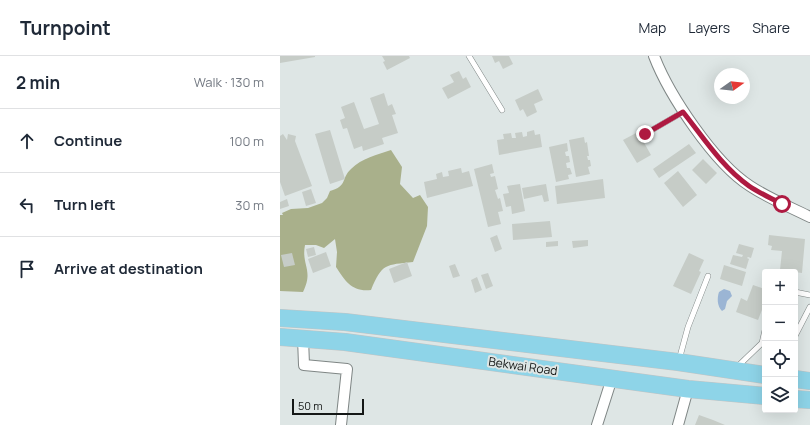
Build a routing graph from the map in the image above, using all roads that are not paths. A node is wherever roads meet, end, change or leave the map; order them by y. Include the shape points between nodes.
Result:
1 (469, 56) edge
2 (654, 56) edge
3 (502, 110) dead end
4 (683, 112) junction
5 (645, 134) dead end
6 (810, 217) edge
7 (708, 276) dead end
8 (798, 293) edge
9 (810, 295) edge
10 (810, 306) edge
11 (280, 318) edge
12 (798, 330) edge
13 (280, 337) edge
14 (303, 338) junction
15 (762, 346) edge
16 (588, 351) junction
17 (678, 362) junction
18 (733, 371) junction
19 (586, 374) junction
20 (762, 375) edge
21 (612, 378) junction
22 (688, 389) junction
23 (762, 396) edge
24 (798, 399) edge
25 (810, 400) edge
26 (341, 425) edge
27 (597, 425) edge
28 (678, 425) edge

1 - 3 lane
2 - 4 street
4 - 5 lane
4 - 6 street via 729,169 749,186
7 - 17 lane via 688,327
8 - 9 lane
10 - 12 lane
11 - 16 highway, Bekwai Road via 345,322
13 - 14 highway, Bekwai Road
14 - 19 highway, Bekwai Road
14 - 26 street via 304,364 347,369
15 - 18 lane
16 - 17 highway, Bekwai Road
16 - 19 highway
17 - 18 highway, Bekwai Road
18 - 20 highway, Bekwai Road
19 - 21 highway, Bekwai Road
21 - 22 highway, Bekwai Road
21 - 27 street
22 - 23 highway, Bekwai Road
22 - 28 street
24 - 25 highway

